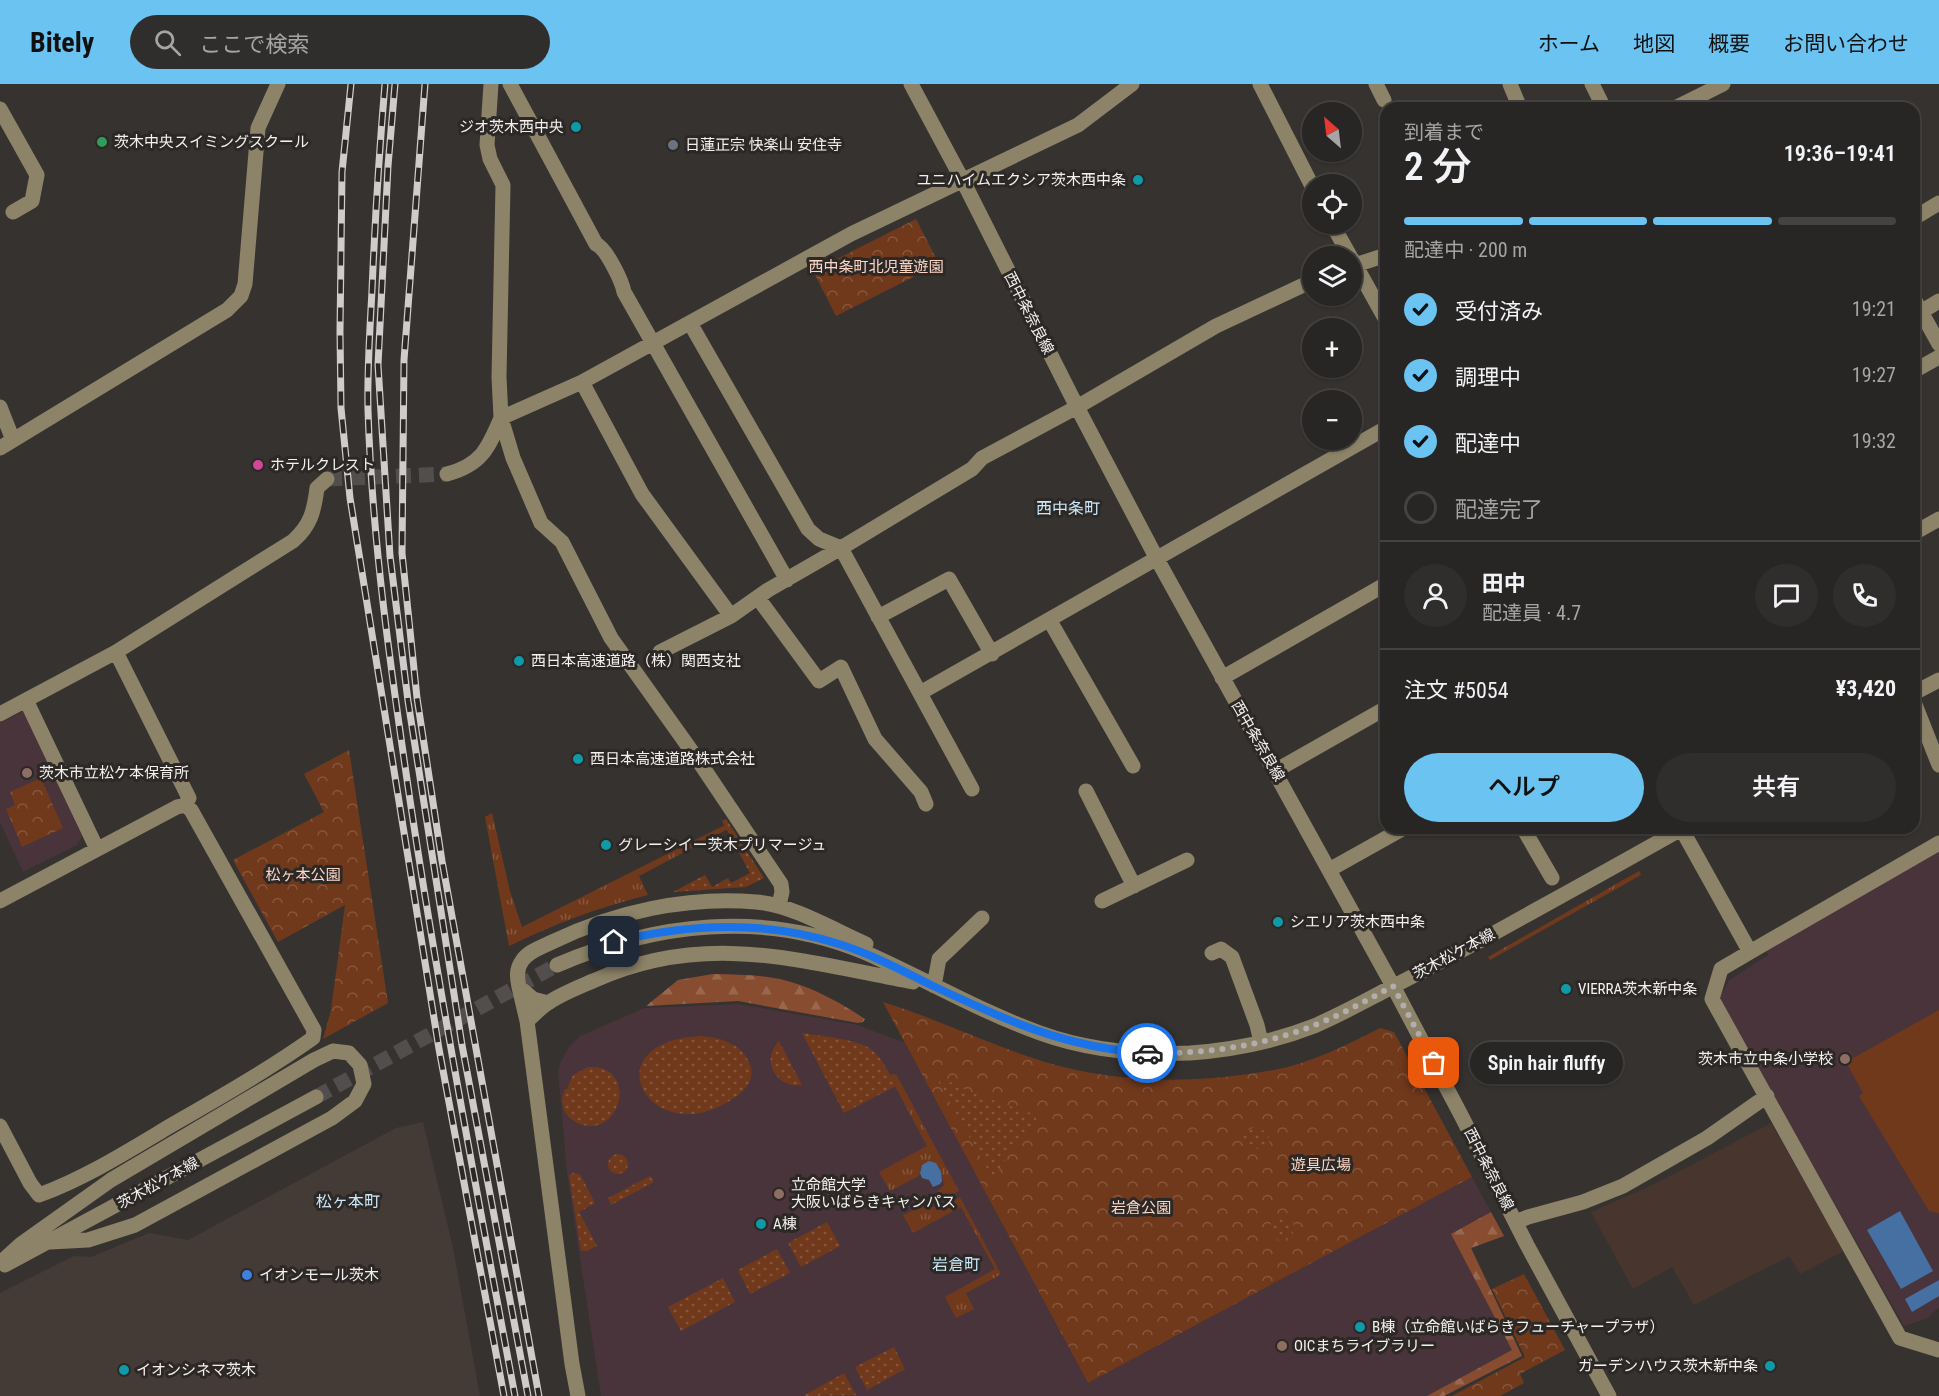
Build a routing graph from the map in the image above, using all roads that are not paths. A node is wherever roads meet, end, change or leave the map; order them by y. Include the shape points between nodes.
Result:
1 (278, 84) edge
2 (491, 84) edge
3 (510, 84) edge
4 (912, 84) edge
5 (1132, 84) edge
6 (1260, 84) edge
7 (1376, 84) edge
8 (1510, 84) edge
9 (1592, 84) edge
10 (1724, 84) edge
11 (1696, 90) edge
12 (1384, 100) dead end
13 (1518, 102) edge
14 (1601, 102) edge
15 (1683, 102) edge
16 (0, 108) edge
17 (1306, 174) edge
18 (963, 181) junction
19 (1939, 203) edge
20 (13, 212) dead end
21 (1920, 214) edge
22 (1380, 256) edge
23 (1362, 260) edge
24 (1362, 279) edge
25 (1302, 286) edge
26 (1939, 302) edge
27 (1920, 305) edge
28 (1920, 309) edge
29 (1380, 310) edge
30 (690, 323) junction
31 (654, 343) junction
32 (1939, 344) edge
33 (1939, 357) edge
34 (1920, 368) edge
35 (582, 382) junction
36 (0, 407) edge
37 (1077, 407) junction
38 (501, 418) junction
39 (1380, 431) edge
40 (6, 444) edge
41 (447, 474) tunnel mouth
42 (327, 479) dead end
43 (1939, 519) edge
44 (1920, 530) edge
45 (841, 548) junction
46 (1157, 559) junction
47 (787, 580) junction
48 (1380, 587) edge
49 (758, 598) junction
50 (731, 616) junction
51 (879, 617) junction
52 (1050, 621) junction
53 (116, 652) junction
54 (660, 652) dead end
55 (992, 654) junction
56 (1222, 678) junction
57 (1939, 680) edge
58 (1920, 690) edge
59 (920, 693) junction
60 (26, 700) junction
61 (1920, 708) edge
62 (1380, 711) edge
63 (0, 714) edge
64 (1939, 765) edge
65 (1133, 766) dead end
66 (1275, 771) junction
67 (972, 789) dead end
68 (1086, 791) dead end
69 (926, 804) dead end
70 (185, 806) junction
71 (1393, 834) edge
72 (1526, 834) edge
73 (1671, 834) edge
74 (1685, 834) edge
75 (1939, 843) edge
76 (97, 849) junction
77 (1187, 860) dead end
78 (1329, 870) junction
79 (1552, 878) dead end
80 (1134, 886) junction
81 (0, 901) edge
82 (1102, 901) dead end
83 (779, 905) junction
84 (982, 918) dead end
85 (1750, 952) junction
86 (1212, 953) dead end
87 (557, 965) tunnel mouth
88 (934, 986) junction
89 (1393, 986) junction
90 (519, 987) junction
91 (548, 1003) junction
92 (527, 1022) junction
93 (1261, 1042) junction
94 (1767, 1096) junction
95 (316, 1097) tunnel mouth
96 (0, 1126) edge
97 (1516, 1222) junction
98 (50, 1242) junction
99 (0, 1263) edge
100 (0, 1268) edge
101 (1939, 1350) edge
102 (578, 1396) edge
103 (1609, 1396) edge

1 - 40 street via 258,128 241,296 227,310
2 - 38 street via 487,145 503,185
3 - 31 street
4 - 18 street, 西中条奈良線
5 - 18 street via 1078,125
6 - 17 street
7 - 12 street
8 - 13 street
9 - 14 street
10 - 11 street
11 - 15 street
16 - 20 street via 37,175 32,201
18 - 30 street via 851,234
18 - 37 street, 西中条奈良線
19 - 21 street
22 - 23 street
24 - 29 street
25 - 37 street via 1216,326
26 - 27 street
28 - 32 street
30 - 31 street
30 - 45 street via 808,529 819,539
31 - 35 street
31 - 47 street
33 - 34 street
35 - 38 street
35 - 50 street via 642,494
36 - 40 street
37 - 45 street via 982,458 972,469
37 - 46 street, 西中条奈良線
38 - 41 street via 485,453 472,465
38 - 83 street via 513,458 541,523 562,542 611,638 781,885
39 - 46 street
42 - 53 street via 317,488 315,509 306,530
43 - 44 street
45 - 47 street
45 - 51 street
46 - 52 street
46 - 56 street, 西中条奈良線
47 - 49 street
48 - 56 street
49 - 50 street
49 - 69 street via 819,681 841,667 874,739 921,792
50 - 54 street
51 - 55 street via 950,579
51 - 59 street
52 - 55 street
52 - 65 street
53 - 60 street
53 - 70 street via 189,798
55 - 59 street
56 - 66 street, 西中条奈良線
57 - 58 street
59 - 67 street
60 - 63 street
60 - 76 street
61 - 64 street
62 - 66 street
66 - 78 street, 西中条奈良線
68 - 80 street
70 - 76 street
70 - 96 street via 191,810 311,1022 312,1038 235,1089 138,1145 39,1195
71 - 78 street
72 - 79 street
73 - 89 street, 茨木松ケ本線
74 - 85 street
75 - 85 street
76 - 81 street
77 - 80 street
78 - 89 street, 西中条奈良線
80 - 82 street
83 - 88 street via 904,960
83 - 90 street via 704,902 666,905 614,918 529,954 517,972
84 - 88 street via 939,959
85 - 94 street via 1721,969 1712,999
86 - 93 street via 1221,949 1232,957
87 - 88 street, 茨木松ケ本線 via 646,934 729,926 818,937 863,952
88 - 91 street via 790,958 712,952 630,966
88 - 93 street, 茨木松ケ本線 via 1042,1034 1095,1047 1188,1053
89 - 93 street, 茨木松ケ本線 via 1312,1026
89 - 97 street, 西中条奈良線
90 - 91 street via 533,999
90 - 92 street
91 - 92 street
92 - 102 street
94 - 97 street via 1707,1138 1623,1186
94 - 101 street via 1900,1338
95 - 98 street, 茨木松ケ本線
97 - 103 street, 西中条奈良線
98 - 99 street via 88,1240 135,1225 332,1118 355,1101 364,1084 360,1065 349,1053 333,1051 314,1059 111,1180
98 - 100 street, 茨木松ケ本線

